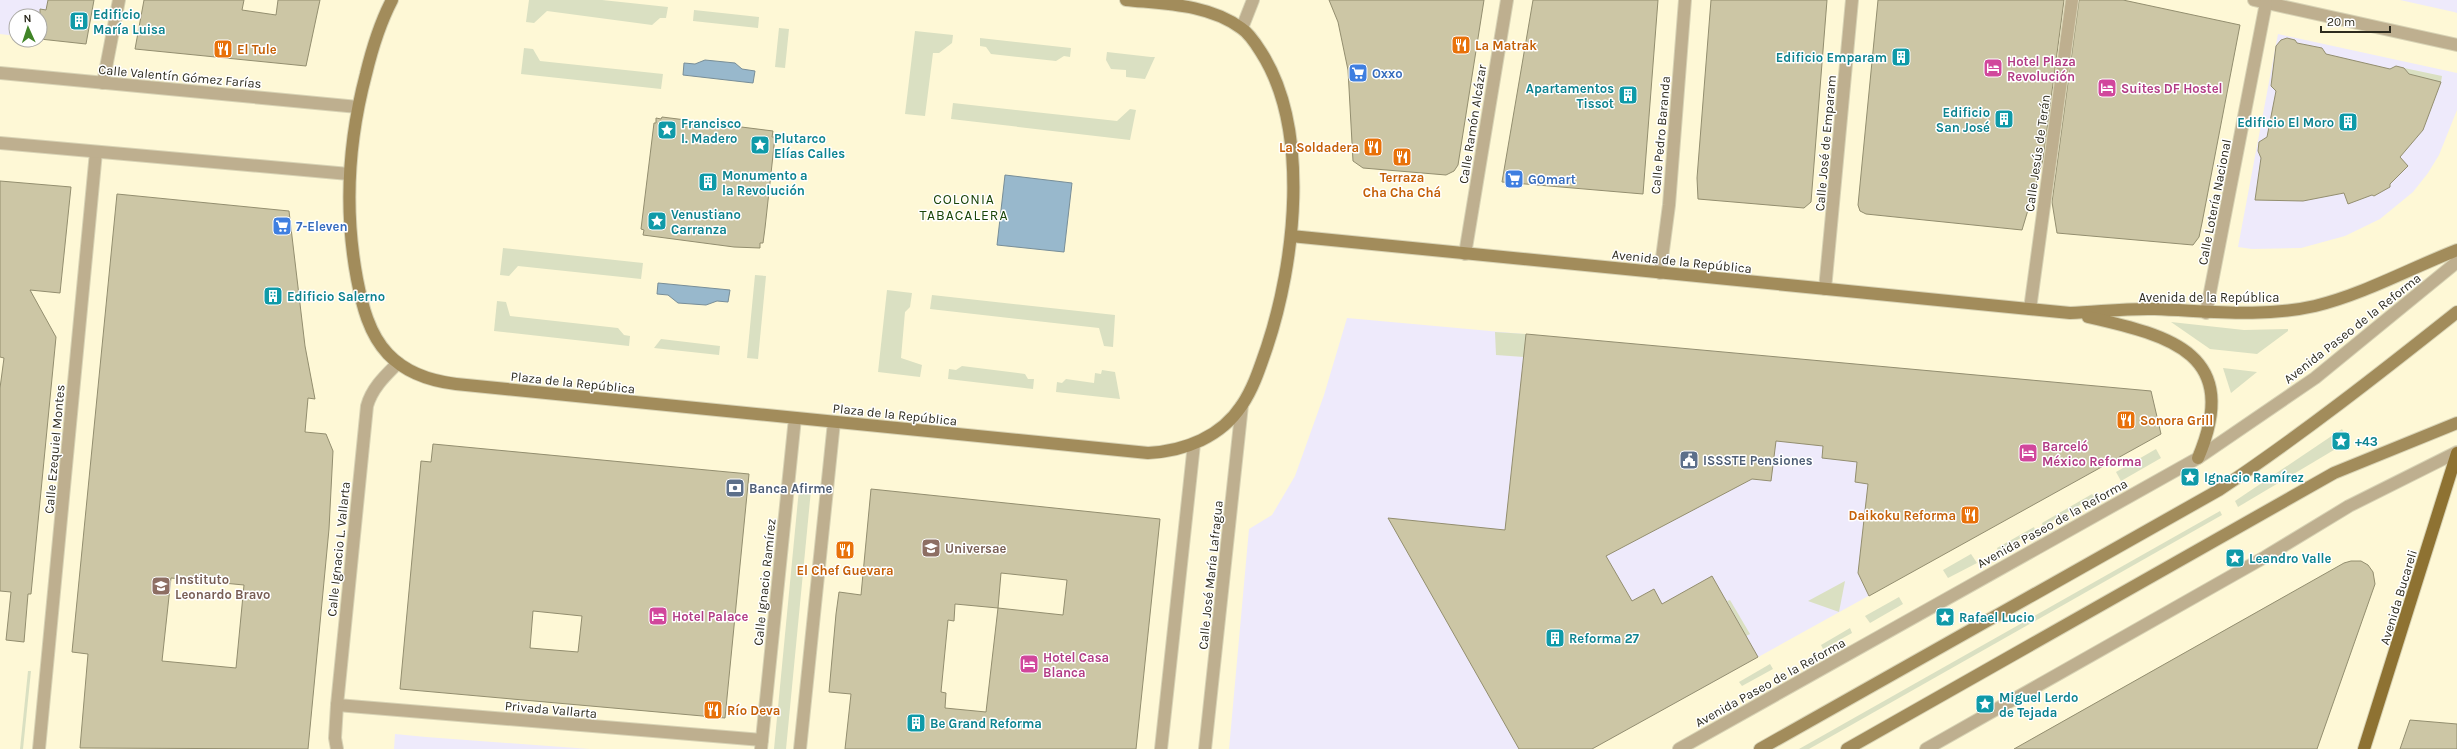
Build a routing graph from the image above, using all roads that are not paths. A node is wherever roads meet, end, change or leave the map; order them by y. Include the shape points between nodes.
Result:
1 (119, 0) edge
2 (392, 0) edge
3 (1126, 0) edge
4 (1253, 0) edge
5 (1507, 0) edge
6 (1685, 0) edge
7 (1852, 0) edge
8 (2072, 0) edge
9 (2254, 0) edge
10 (2266, 3) junction
11 (1242, 28) junction
12 (2457, 45) edge
13 (0, 73) edge
14 (103, 83) junction
15 (358, 107) junction
16 (0, 143) edge
17 (96, 152) junction
18 (349, 174) junction
19 (1292, 236) junction
20 (2457, 250) edge
21 (1465, 254) junction
22 (2457, 262) edge
23 (1660, 273) junction
24 (1825, 289) junction
25 (2030, 309) junction
26 (2457, 312) edge
27 (2070, 313) junction
28 (2206, 313) junction
29 (398, 363) junction
30 (1242, 405) junction
31 (795, 418) junction
32 (834, 422) junction
33 (2457, 423) edge
34 (1194, 444) junction
35 (2457, 452) edge
36 (2198, 458) junction
37 (337, 705) junction
38 (762, 745) edge
39 (40, 749) edge
40 (338, 749) edge
41 (800, 749) edge
42 (1161, 749) edge
43 (1205, 749) edge
44 (1679, 749) edge
45 (1760, 749) edge
46 (1847, 749) edge
47 (1926, 749) edge
48 (2364, 749) edge

1 - 14 street
2 - 15 main road, Plaza de la República via 370,56
3 - 11 main road, Plaza de la República via 1191,7 1213,13
4 - 11 street
5 - 21 street, Calle Ramón Alcázar
6 - 23 street, Calle Pedro Baranda
7 - 24 street, Calle José de Emparam
8 - 25 street, Calle Jesús de Terán
9 - 10 street
10 - 12 street
10 - 28 street, Calle Lotería Nacional
11 - 19 main road, Plaza de la República via 1270,66 1280,88 1286,113 1292,172
13 - 14 street, Calle Valentín Gómez Farías
14 - 15 street, Calle Valentín Gómez Farías
15 - 18 main road, Plaza de la República
16 - 17 street
17 - 18 street
17 - 39 street, Calle Ezequiel Montes
18 - 29 main road, Plaza de la República via 353,256 361,299 372,331 387,353
19 - 21 main road, Avenida de la República
19 - 30 main road, Plaza de la República via 1276,320 1260,368
20 - 28 main road, Avenida de la República via 2316,306 2255,314
21 - 23 main road, Avenida de la República
22 - 36 street, Avenida Paseo de la Reforma via 2315,378
23 - 24 main road, Avenida de la República
24 - 25 main road, Avenida de la República
25 - 27 main road, Avenida de la República
26 - 45 main road via 2367,384 2219,490
27 - 28 main road, Avenida de la República via 2153,309
27 - 36 main road, Avenida de la República via 2149,332 2181,347 2194,358 2207,380 2212,411 2209,431
29 - 31 main road, Plaza de la República via 435,381 456,384
29 - 37 street, Calle Ignacio L. Vallarta via 380,381 367,406
30 - 34 main road, Plaza de la República via 1218,430
30 - 43 street, Calle José María Lafragua
31 - 32 main road, Plaza de la República
31 - 38 street, Calle Ignacio Ramírez
32 - 34 main road, Plaza de la República via 1148,453 1168,452
32 - 41 street
33 - 46 main road via 2334,473
34 - 42 street
35 - 47 street via 2349,506 2265,557
35 - 48 main road, Avenida Bucareli
36 - 44 street, Avenida Paseo de la Reforma
37 - 38 street, Privada Vallarta
37 - 40 street, Calle Ignacio L. Vallarta via 335,738

